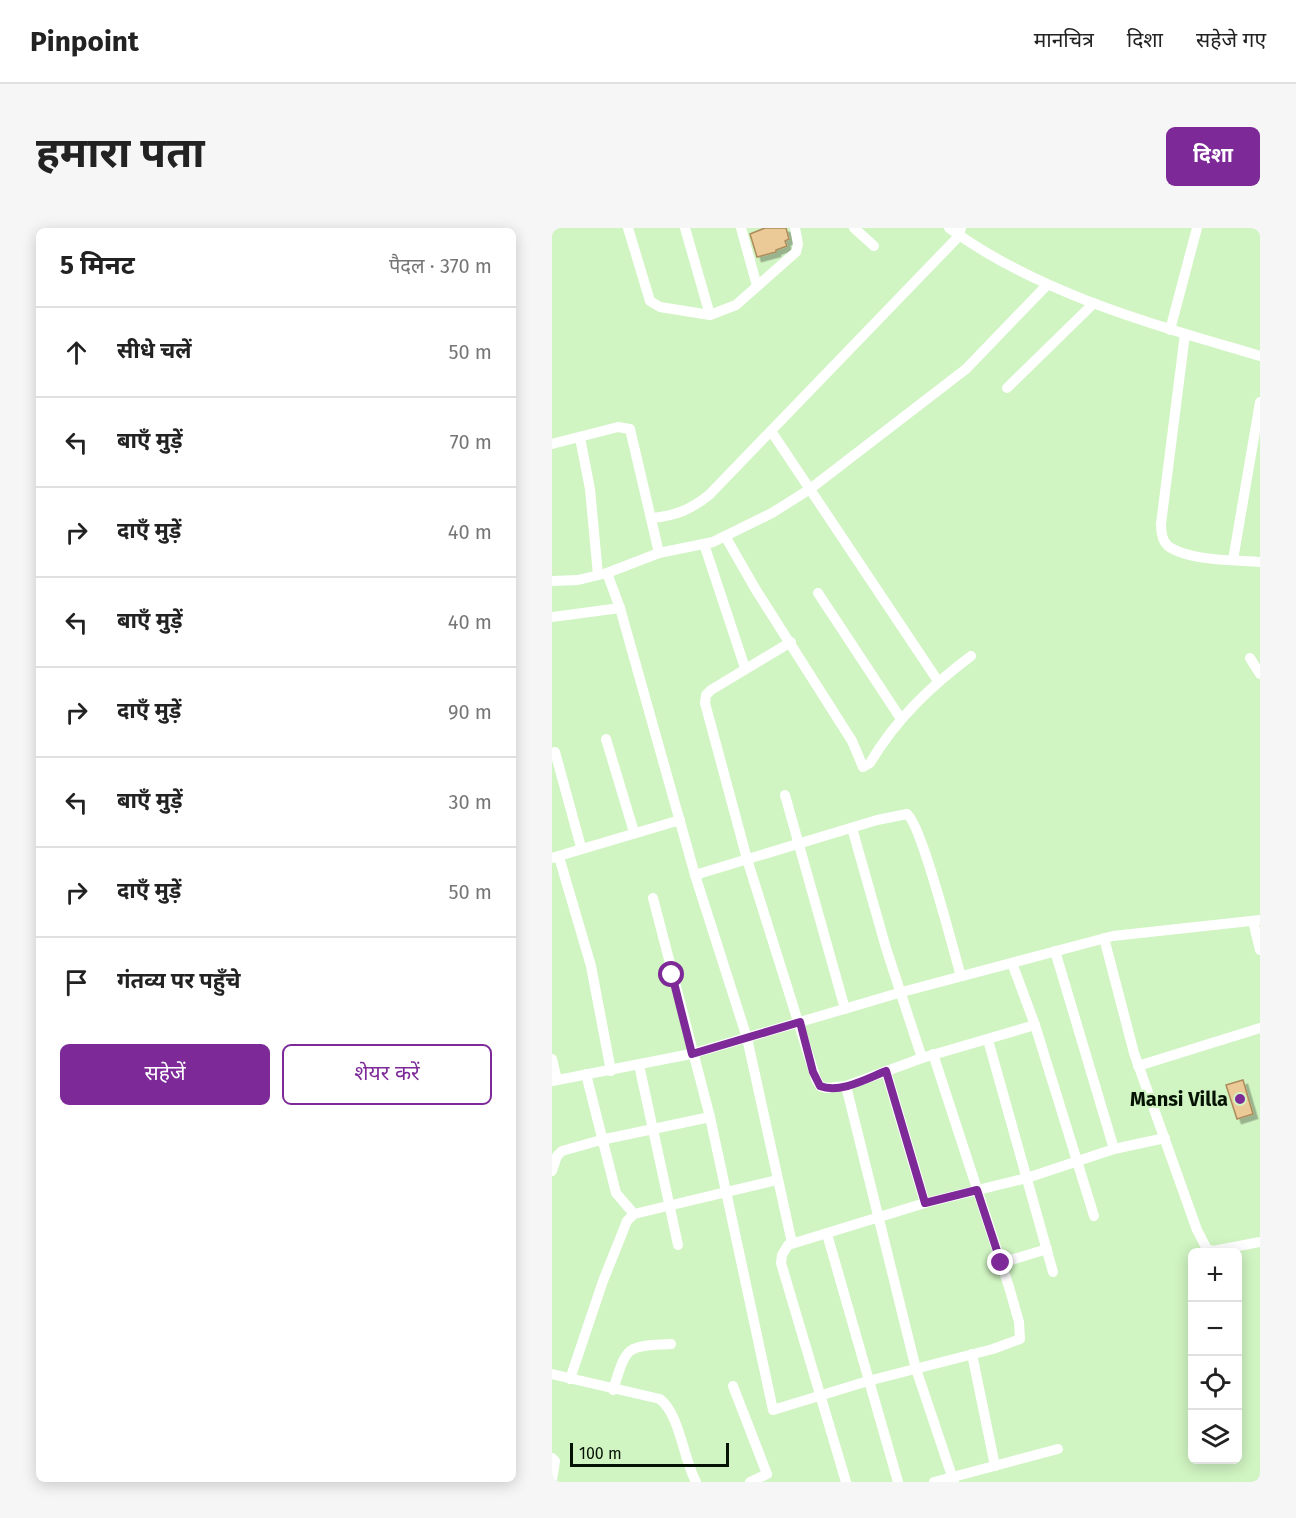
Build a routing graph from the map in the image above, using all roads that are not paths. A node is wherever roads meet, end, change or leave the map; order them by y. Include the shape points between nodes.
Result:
1 (628, 228) edge
2 (685, 228) edge
3 (741, 228) edge
4 (795, 228) edge
5 (854, 228) edge
6 (949, 228) edge
7 (1197, 228) edge
8 (960, 232) edge
9 (874, 246) dead end
10 (1047, 285) junction
11 (757, 286) junction
12 (1094, 303) junction
13 (710, 315) junction
14 (1170, 330) junction
15 (1185, 334) junction
16 (1260, 356) edge
17 (1007, 388) dead end
18 (1260, 402) edge
19 (771, 431) junction
20 (580, 438) junction
21 (552, 444) edge
22 (810, 489) junction
23 (652, 518) junction
24 (725, 536) junction
25 (704, 544) junction
26 (659, 554) junction
27 (1233, 560) junction
28 (1260, 562) edge
29 (603, 574) junction
30 (552, 581) edge
31 (818, 593) dead end
32 (620, 608) junction
33 (552, 617) edge
34 (791, 642) junction
35 (971, 656) dead end
36 (1250, 658) dead end
37 (745, 668) junction
38 (1260, 674) edge
39 (938, 681) junction
40 (901, 719) junction
41 (606, 739) dead end
42 (555, 752) dead end
43 (785, 795) dead end
44 (680, 820) junction
45 (852, 828) junction
46 (634, 832) junction
47 (799, 843) junction
48 (581, 847) junction
49 (555, 857) edge
50 (747, 859) junction
51 (695, 875) junction
52 (653, 898) dead end
53 (1256, 920) edge
54 (1104, 938) junction
55 (1260, 950) edge
56 (1055, 951) junction
57 (1012, 963) junction
58 (961, 976) junction
59 (902, 992) junction
60 (845, 1008) junction
61 (800, 1022) junction
62 (1035, 1025) junction
63 (1260, 1028) edge
64 (747, 1038) junction
65 (988, 1040) junction
66 (692, 1054) junction
67 (933, 1054) junction
68 (922, 1058) junction
69 (552, 1059) edge
70 (639, 1065) junction
71 (1138, 1066) junction
72 (611, 1071) junction
73 (886, 1071) junction
74 (586, 1074) junction
75 (554, 1081) edge
76 (846, 1086) junction
77 (710, 1117) junction
78 (652, 1130) junction
79 (1165, 1138) junction
80 (601, 1140) junction
81 (1114, 1149) junction
82 (1078, 1161) junction
83 (552, 1171) edge
84 (1027, 1178) junction
85 (777, 1180) junction
86 (725, 1190) junction
87 (977, 1190) junction
88 (925, 1203) junction
89 (668, 1204) junction
90 (634, 1214) junction
91 (880, 1216) junction
92 (1094, 1216) dead end
93 (827, 1234) junction
94 (1260, 1242) edge
95 (792, 1243) junction
96 (678, 1245) dead end
97 (1047, 1249) junction
98 (1001, 1263) junction
99 (1053, 1272) dead end
100 (671, 1344) dead end
101 (972, 1354) junction
102 (915, 1369) junction
103 (552, 1374) edge
104 (570, 1379) junction
105 (868, 1381) junction
106 (733, 1386) dead end
107 (613, 1390) junction
108 (820, 1395) junction
109 (1058, 1449) dead end
110 (552, 1458) edge
111 (995, 1466) junction
112 (768, 1478) edge
113 (953, 1479) edge
114 (552, 1480) edge
115 (696, 1482) edge
116 (750, 1482) edge
117 (846, 1482) edge
118 (898, 1482) edge
119 (934, 1482) edge

1 - 13 street via 650,302
2 - 13 street
3 - 11 street
4 - 11 street via 796,252
5 - 9 street
6 - 8 street
7 - 14 street
8 - 10 street
8 - 19 street
10 - 12 street
10 - 22 street via 966,369
11 - 13 street via 736,305
12 - 14 street
12 - 17 street
14 - 15 street
15 - 16 street
15 - 27 street via 1162,532 1168,546 1182,552
18 - 27 street
19 - 22 street
19 - 23 street via 691,509
20 - 21 street
20 - 23 street via 618,427 630,429
20 - 29 street
22 - 24 street
22 - 39 street
23 - 26 street
24 - 25 street
24 - 34 street
25 - 26 street
25 - 37 street
26 - 29 street
27 - 28 street
29 - 30 street
29 - 32 street
31 - 40 street
32 - 33 street
32 - 44 street
34 - 37 street
34 - 40 street via 852,741 863,767 870,763
35 - 39 street
36 - 38 street
37 - 50 street via 711,690 705,703
39 - 40 street
41 - 46 street
42 - 48 street
43 - 47 street
44 - 46 street
44 - 51 street
45 - 47 street
45 - 58 street via 898,815 911,817
45 - 59 street
46 - 48 street
47 - 50 street
47 - 60 street
48 - 49 street
49 - 72 street via 591,966
50 - 51 street
50 - 61 street
51 - 64 street
52 - 66 street
53 - 54 street
53 - 55 street
54 - 56 street
54 - 71 street
56 - 57 street
56 - 81 street
57 - 58 street
57 - 62 street
58 - 59 street
59 - 60 street
59 - 68 street
60 - 61 street
61 - 64 street
61 - 76 street via 820,1086
62 - 65 street
62 - 82 street
63 - 71 street
64 - 66 street
64 - 85 street
65 - 67 street
65 - 84 street
66 - 70 street
66 - 77 street
67 - 68 street
67 - 87 street
68 - 73 street
69 - 75 street
70 - 72 street
70 - 78 street
71 - 79 street
72 - 74 street
73 - 76 street
73 - 88 street
74 - 75 street
74 - 80 street
76 - 91 street
77 - 78 street
77 - 86 street
78 - 80 street
78 - 89 street
79 - 81 street
79 - 94 street via 1197,1230 1208,1249
80 - 83 street via 562,1151
80 - 90 street via 616,1194
81 - 82 street
82 - 84 street
82 - 92 street
84 - 87 street
84 - 97 street
85 - 86 street
85 - 95 street
86 - 89 street
86 - 108 street via 773,1410
87 - 88 street
87 - 98 street
88 - 91 street
89 - 90 street
89 - 96 street
90 - 104 street via 627,1221 603,1281
91 - 93 street
91 - 102 street
93 - 95 street
93 - 105 street
95 - 108 street via 785,1249 782,1263
97 - 98 street
97 - 99 street
98 - 101 street via 1021,1335 1013,1343
100 - 107 street via 633,1347 624,1356
101 - 102 street
101 - 111 street
102 - 105 street
102 - 113 street
103 - 104 street
104 - 107 street
105 - 108 street
105 - 118 street
106 - 112 street
107 - 115 street via 660,1399 666,1404
108 - 117 street
109 - 111 street
110 - 114 street
111 - 113 street
112 - 116 street
113 - 119 street

